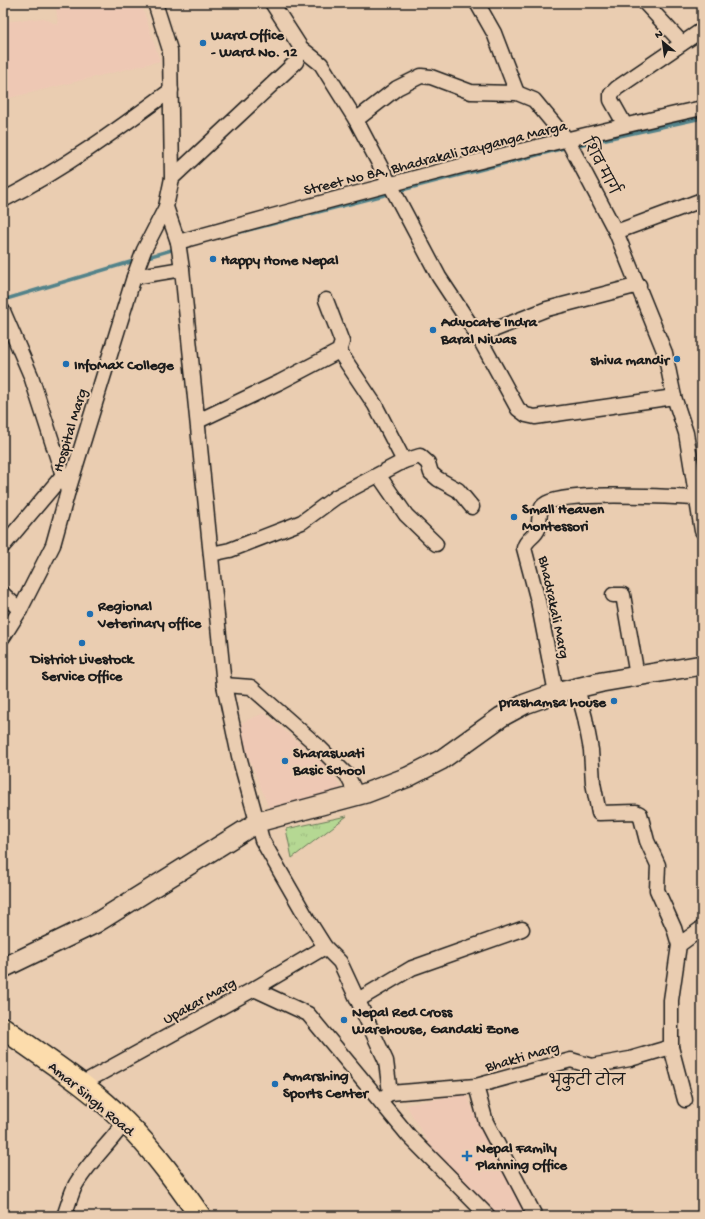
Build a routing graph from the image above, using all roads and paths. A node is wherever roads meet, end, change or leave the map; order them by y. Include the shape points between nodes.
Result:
1 (155, 3) edge
2 (272, 3) edge
3 (477, 3) edge
4 (645, 3) edge
5 (702, 30) edge
6 (682, 43) junction
7 (301, 48) junction
8 (171, 90) junction
9 (517, 93) junction
10 (702, 108) edge
11 (356, 120) junction
12 (625, 125) junction
13 (568, 140) junction
14 (172, 178) junction
15 (390, 184) junction
16 (3, 200) edge
17 (702, 200) edge
18 (166, 207) junction
19 (616, 232) junction
20 (178, 242) junction
21 (182, 269) junction
22 (134, 277) junction
23 (638, 285) junction
24 (326, 300) dead end
25 (3, 311) edge
26 (478, 336) junction
27 (339, 351) junction
28 (674, 397) junction
29 (198, 421) junction
30 (404, 461) junction
31 (63, 475) junction
32 (379, 476) junction
33 (68, 491) junction
34 (696, 498) junction
35 (472, 507) dead end
36 (702, 531) edge
37 (436, 544) dead end
38 (3, 546) edge
39 (211, 554) junction
40 (3, 594) edge
41 (613, 594) dead end
42 (20, 610) junction
43 (3, 637) edge
44 (702, 665) edge
45 (637, 676) junction
46 (224, 685) junction
47 (577, 688) junction
48 (556, 693) junction
49 (350, 797) junction
50 (258, 822) junction
51 (702, 928) edge
52 (522, 929) dead end
53 (679, 945) junction
54 (325, 947) junction
55 (3, 968) edge
56 (254, 989) junction
57 (358, 1000) junction
58 (3, 1028) edge
59 (671, 1047) junction
60 (81, 1084) junction
61 (476, 1086) junction
62 (385, 1096) junction
63 (685, 1100) dead end
64 (125, 1122) junction
65 (64, 1216) edge
66 (200, 1216) edge
67 (488, 1216) edge
68 (535, 1216) edge

1 - 8 street, Hospital Marg via 170,50
2 - 7 street
3 - 9 street via 494,33
4 - 6 street
5 - 6 street
6 - 12 street via 611,94 611,100
7 - 11 street via 321,64
7 - 14 street via 296,62
8 - 14 street, Hospital Marg
8 - 16 street via 109,136 38,182
9 - 11 street, शिव मार्ग via 471,92 431,77 421,76 397,88
9 - 13 street, शिव मार्ग via 534,100
10 - 12 street, Street No 8A, Bhadrakali Jayganga Marga
11 - 15 street
12 - 13 street, Street No 8A, Bhadrakali Jayganga Marga
13 - 15 street, Street No 8A, Bhadrakali Jayganga Marga
13 - 19 street, शिव मार्ग
14 - 18 street, Hospital Marg
15 - 20 street, Street No 8A, Bhadrakali Jayganga Marga
15 - 26 street via 439,277
17 - 19 street
18 - 20 street
18 - 22 street, Hospital Marg via 144,250
19 - 23 street, शिव मार्ग
20 - 21 street
21 - 22 street
21 - 29 street
22 - 33 street, Hospital Marg
23 - 26 street via 547,309
23 - 28 street, शिव मार्ग via 665,353
24 - 27 street via 342,342
25 - 31 street via 31,376
26 - 28 street via 518,409 526,415 535,417
27 - 29 street
27 - 30 street via 375,405
28 - 34 street, शिव मार्ग via 686,433
29 - 39 street
30 - 32 street
30 - 35 street via 420,456 425,458 431,473 458,490
31 - 33 street
31 - 38 street
32 - 37 street via 406,515
32 - 39 street via 336,497 302,522 230,550
33 - 42 street, Hospital Marg via 53,545
34 - 36 street, शिव मार्ग
34 - 48 street, Bhadrakali Marg via 629,494 558,499 544,505 536,533 526,542 524,548 538,600
39 - 46 street
40 - 42 street
41 - 45 street via 623,595
42 - 43 street, Hospital Marg
44 - 45 main road
45 - 47 main road
46 - 49 street via 251,687 319,747 347,775 352,786
46 - 50 street via 239,756
47 - 48 main road
47 - 53 street via 591,750 593,783 599,813 640,814 647,840 658,865 657,890
48 - 49 main road via 525,704 501,717 441,760 408,777
49 - 50 main road
50 - 54 street via 262,840 270,856
50 - 55 main road via 96,924
51 - 53 street
52 - 57 street via 412,968
53 - 59 street via 671,1000
54 - 56 street
54 - 57 street via 340,962
56 - 60 street, Upakar Marg
56 - 62 street, Upakar Marg via 308,1014
57 - 62 street via 386,1061
58 - 60 main road, Amar Singh Road
59 - 61 street, Bhakti Marg via 630,1059 591,1066 571,1060
59 - 63 street
60 - 64 main road, Amar Singh Road
61 - 62 street, Bhakti Marg
61 - 68 street via 486,1122
62 - 67 street, Upakar Marg via 409,1136
64 - 65 street via 75,1185
64 - 66 main road, Amar Singh Road via 157,1156

